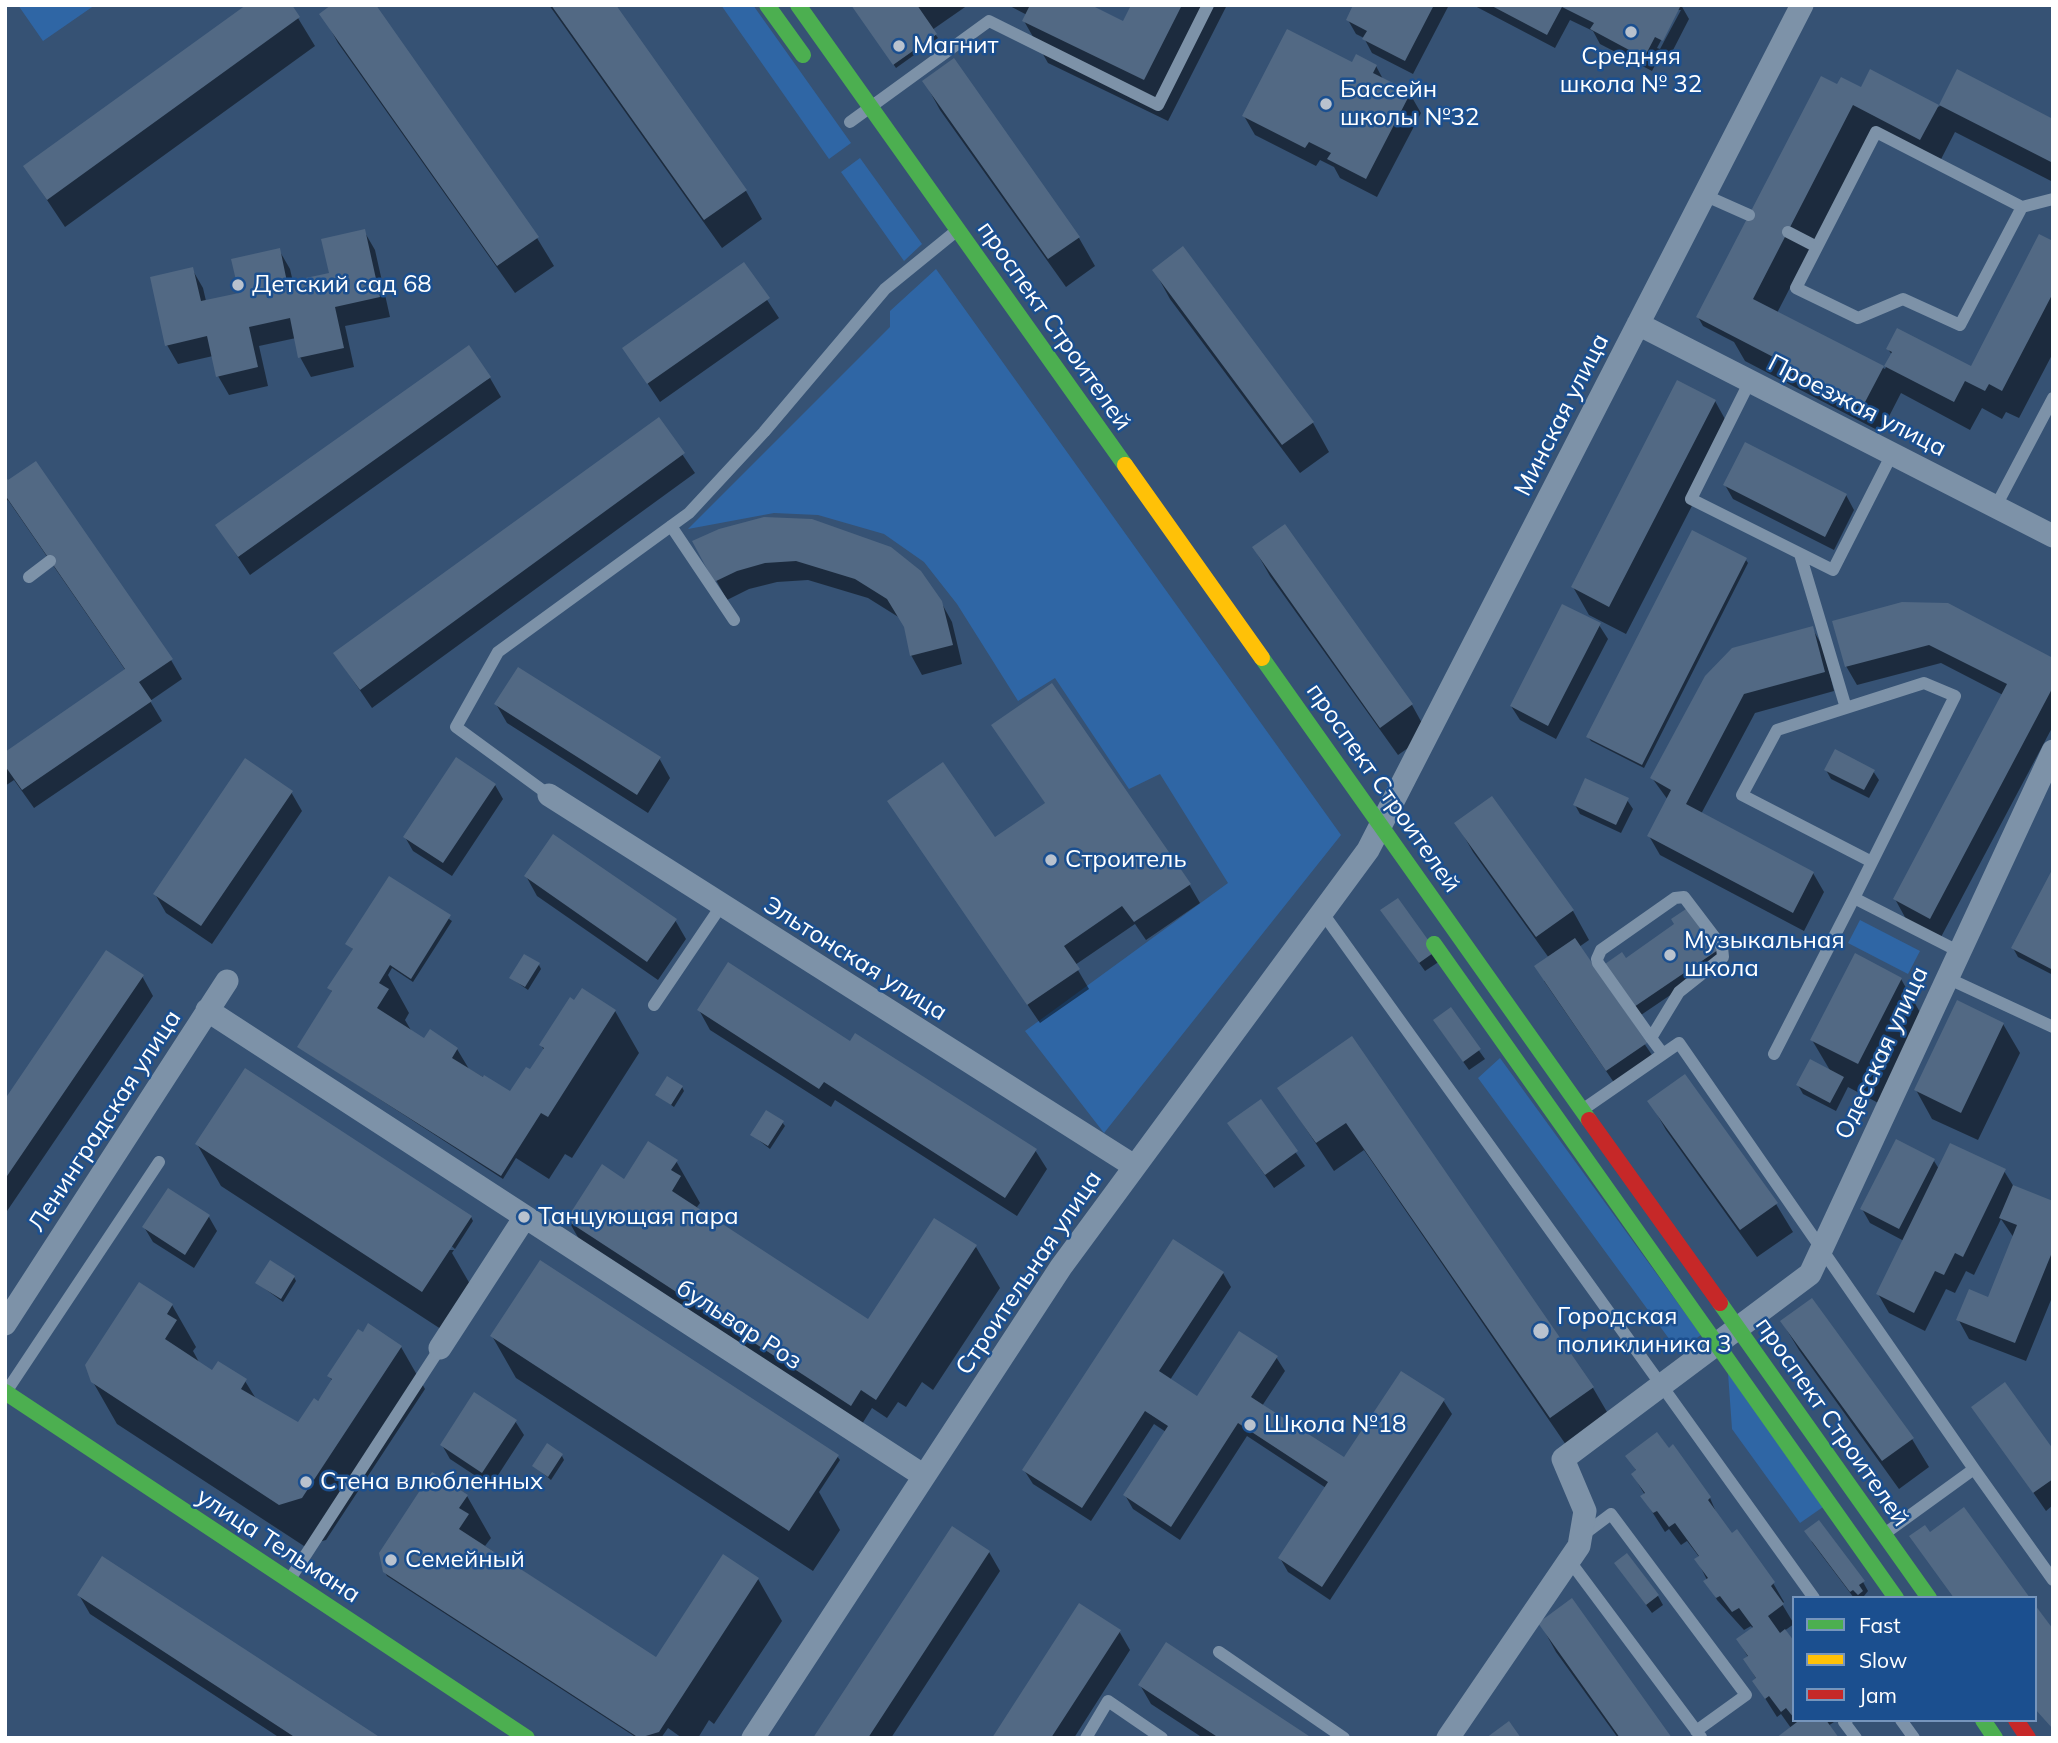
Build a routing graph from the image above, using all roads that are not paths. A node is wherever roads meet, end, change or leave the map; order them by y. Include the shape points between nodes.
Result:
1 (767, 5) edge
2 (798, 5) edge
3 (1209, 5) edge
4 (1802, 5) edge
5 (810, 66) dead end
6 (871, 108) junction
7 (846, 117) joint
8 (861, 137) dead end
9 (1704, 195) junction
10 (2053, 199) edge
11 (2022, 207) junction
12 (1749, 215) dead end
13 (958, 230) junction
14 (1788, 232) dead end
15 (1817, 247) junction
16 (1638, 324) junction
17 (1750, 381) junction
18 (2053, 398) edge
19 (1892, 454) junction
20 (1996, 506) junction
21 (671, 526) junction
22 (2053, 536) edge
23 (1800, 554) junction
24 (50, 561) dead end
25 (29, 577) dead end
26 (734, 620) dead end
27 (1846, 708) junction
28 (2053, 751) edge
29 (549, 795) joint
30 (1381, 824) junction
31 (1368, 850) joint
32 (1870, 861) junction
33 (1854, 898) junction
34 (721, 906) junction
35 (1322, 912) junction
36 (1423, 928) dead end
37 (1958, 951) junction
38 (1945, 977) junction
39 (227, 981) dead end
40 (654, 1005) dead end
41 (207, 1010) junction
42 (2053, 1027) edge
43 (1651, 1038) junction
44 (1663, 1054) junction
45 (1774, 1054) dead end
46 (1583, 1109) junction
47 (159, 1162) dead end
48 (1134, 1166) junction
49 (525, 1217) junction
50 (1821, 1250) junction
51 (5, 1324) edge
52 (1738, 1328) junction
53 (1717, 1345) junction
54 (440, 1348) joint
55 (1663, 1386) junction
56 (6, 1392) edge
57 (1974, 1469) junction
58 (924, 1476) junction
59 (1884, 1534) junction
60 (1583, 1535) junction
61 (1569, 1560) junction
62 (1800, 1578) junction
63 (290, 1579) junction
64 (2053, 1580) edge
65 (1805, 1596) edge
66 (1813, 1596) edge
67 (1895, 1596) edge
68 (1928, 1596) edge
69 (1219, 1652) dead end
70 (1846, 1722) edge
71 (1902, 1722) edge
72 (1984, 1722) edge
73 (2017, 1722) edge
74 (1699, 1735) edge
75 (527, 1738) edge
76 (753, 1738) edge
77 (1086, 1738) edge
78 (1163, 1738) edge
79 (1344, 1738) edge
80 (1448, 1738) edge
81 (1856, 1738) edge
82 (1914, 1738) edge
83 (1996, 1738) edge
84 (2028, 1738) edge

1 - 5 main road
2 - 6 main road, проспект Строителей
3 - 6 lane via 1158,105 989,21
4 - 9 street, Минская улица
6 - 7 lane
6 - 13 main road, проспект Строителей
7 - 8 main road
9 - 12 lane
9 - 16 street, Минская улица
10 - 11 lane
11 - 15 lane via 1876,132
11 - 15 lane via 1959,325 1903,299 1858,318 1796,288
13 - 21 lane via 885,289 764,432 689,513
13 - 30 main road, проспект Строителей
14 - 15 lane
16 - 17 street, Проезжая улица
16 - 30 street, Минская улица
17 - 19 street, Проезжая улица
17 - 23 lane via 1691,499
18 - 20 lane
19 - 20 street, Проезжая улица
19 - 23 lane via 1833,570
20 - 22 street, Проезжая улица
21 - 26 lane
21 - 29 lane via 498,652 456,727
23 - 27 lane
24 - 25 lane
27 - 32 lane via 1777,730 1742,795
27 - 32 lane via 1924,683 1955,696
28 - 37 street, Одесская улица
29 - 34 street, Эльтонская улица
30 - 31 street, Минская улица
30 - 46 main road, проспект Строителей
31 - 35 street, Строительная улица
32 - 33 lane
33 - 37 lane
33 - 45 lane
34 - 40 lane
34 - 48 street, Эльтонская улица
35 - 48 street, Строительная улица
35 - 55 lane
36 - 53 main road, проспект Строителей
37 - 38 street, Одесская улица
38 - 42 lane
38 - 50 street, Одесская улица
39 - 41 street, Ленинградская улица
41 - 49 street, бульвар Роз
41 - 51 street, Ленинградская улица
43 - 43 lane via 1598,962 1598,954 1675,898 1684,897 1722,947 1723,957 1679,992
43 - 44 lane
44 - 46 lane
44 - 50 lane via 1679,1043
46 - 52 main road, проспект Строителей
47 - 56 lane
48 - 58 street, Строительная улица via 1061,1267
49 - 54 street
49 - 58 street, бульвар Роз
50 - 52 street, Одесская улица via 1810,1275
50 - 57 lane
52 - 53 street, Одесская улица
52 - 59 main road, проспект Строителей
53 - 55 street, Одесская улица
53 - 67 main road, проспект Строителей
54 - 63 lane
55 - 60 street, Одесская улица via 1563,1459 1585,1511
55 - 62 lane
56 - 63 main road, улица Тельмана
57 - 59 lane
57 - 64 lane
58 - 76 street, Строительная улица
59 - 68 main road, проспект Строителей
60 - 61 street
60 - 74 lane via 1611,1514 1746,1695
61 - 74 lane
61 - 80 street
62 - 65 lane
62 - 66 lane
63 - 75 main road, улица Тельмана
69 - 79 lane
70 - 81 lane
71 - 82 lane
72 - 83 main road
73 - 84 main road
77 - 78 lane via 1108,1701

